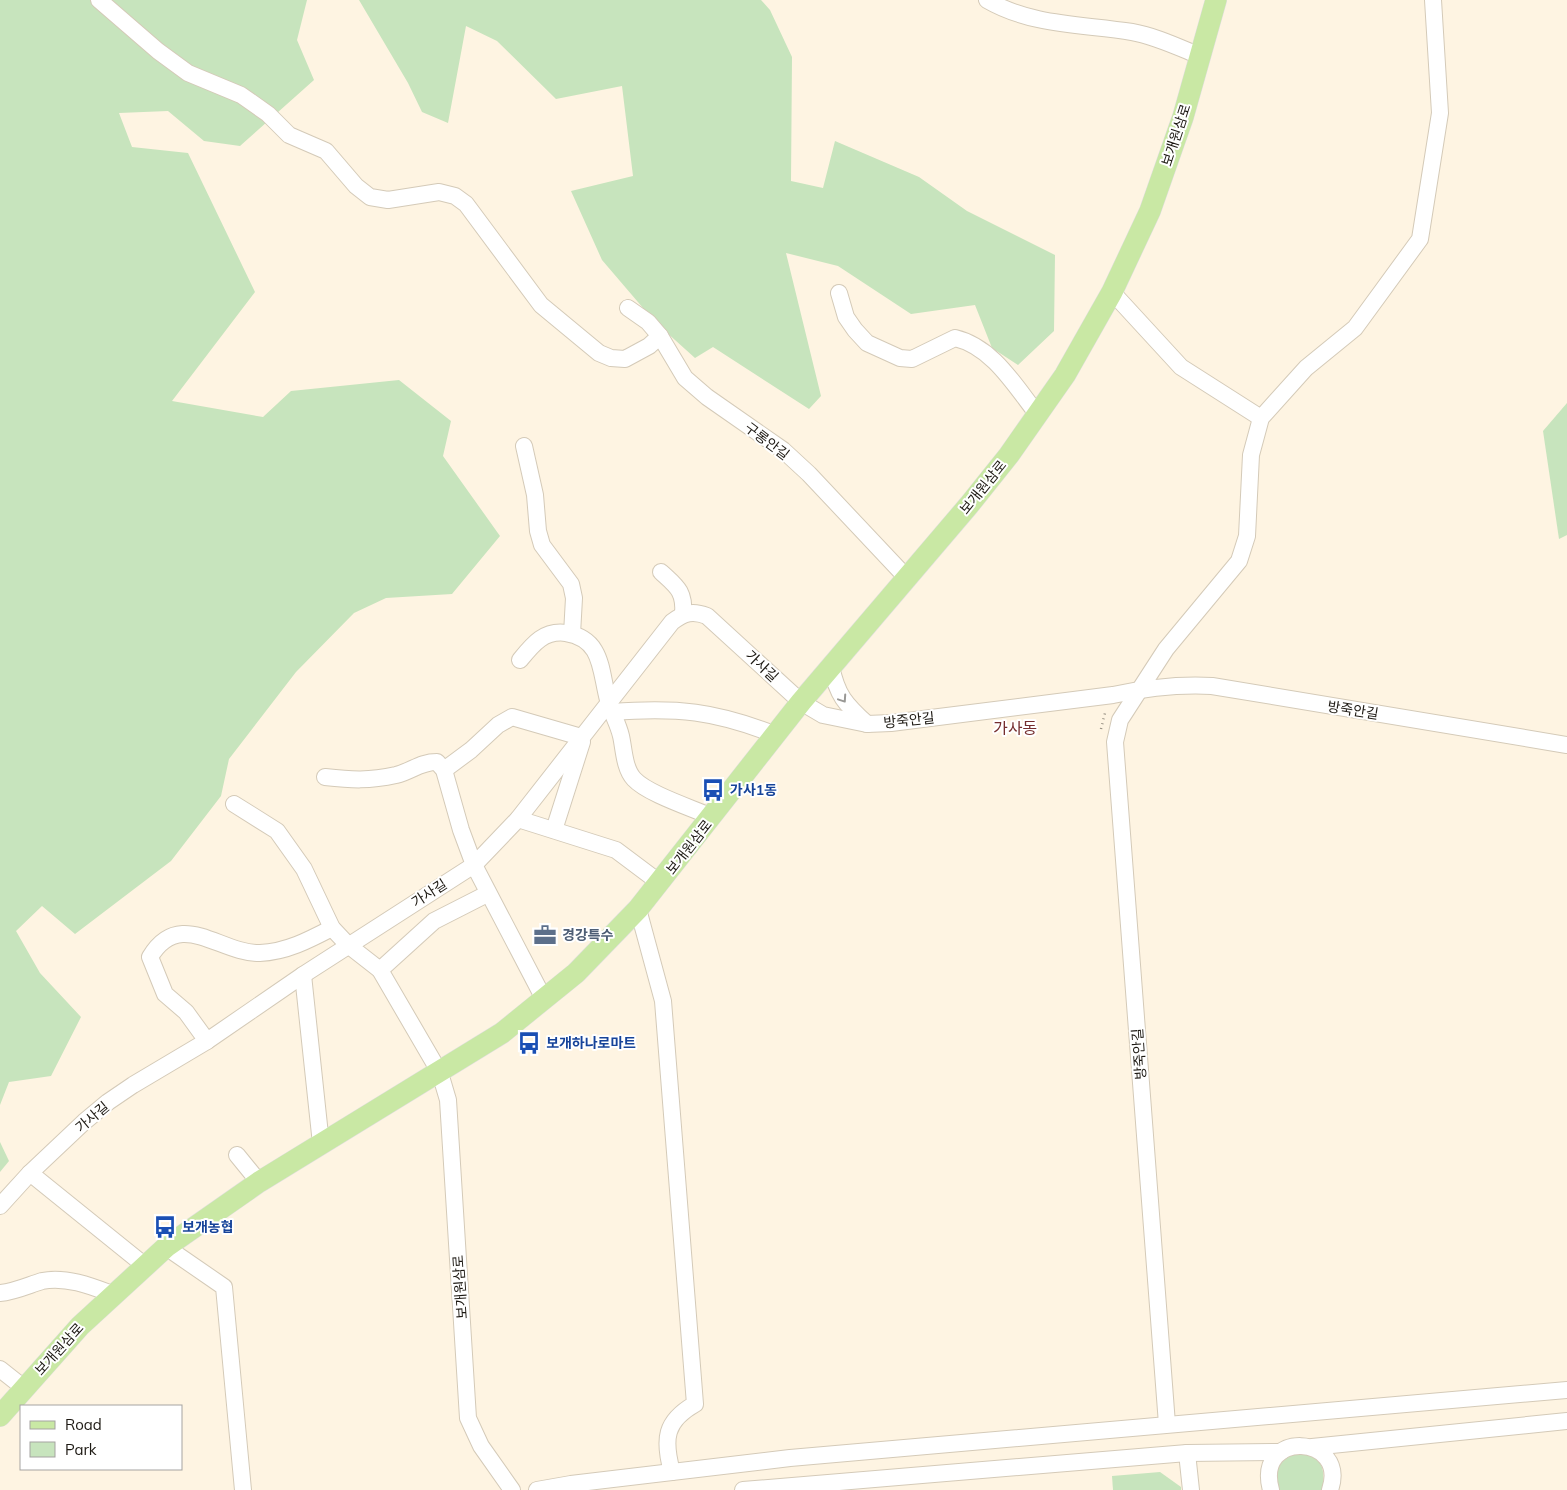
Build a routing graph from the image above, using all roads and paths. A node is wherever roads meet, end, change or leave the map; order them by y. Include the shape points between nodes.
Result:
1 (99, 0) edge
2 (987, 0) edge
3 (1216, 0) edge
4 (1433, 0) edge
5 (1200, 56) junction
6 (1112, 292) junction
7 (839, 293) dead end
8 (628, 308) dead end
9 (660, 336) junction
10 (1038, 415) junction
11 (1262, 418) junction
12 (524, 446) dead end
13 (661, 572) dead end
14 (906, 577) junction
15 (683, 614) junction
16 (572, 634) junction
17 (520, 660) dead end
18 (831, 666) junction
19 (1139, 690) junction
20 (801, 702) junction
21 (610, 707) junction
22 (867, 724) junction
23 (583, 735) junction
24 (776, 735) junction
25 (1567, 745) edge
26 (444, 770) junction
27 (325, 777) dead end
28 (234, 804) dead end
29 (712, 817) junction
30 (518, 820) junction
31 (554, 830) junction
32 (474, 865) junction
33 (660, 883) junction
34 (487, 894) junction
35 (638, 909) junction
36 (332, 928) junction
37 (348, 945) junction
38 (380, 970) junction
39 (303, 975) junction
40 (544, 999) junction
41 (207, 1041) junction
42 (440, 1073) junction
43 (321, 1144) junction
44 (237, 1155) dead end
45 (30, 1174) junction
46 (259, 1182) junction
47 (0, 1206) edge
48 (166, 1247) junction
49 (144, 1265) junction
50 (0, 1293) edge
51 (112, 1294) junction
52 (0, 1369) edge
53 (24, 1388) junction
54 (1567, 1390) edge
55 (0, 1416) edge
56 (1567, 1421) edge
57 (1167, 1424) junction
58 (1312, 1448) junction
59 (1280, 1452) junction
60 (1187, 1453) junction
61 (672, 1472) junction
62 (243, 1490) edge
63 (512, 1490) edge
64 (537, 1490) edge
65 (743, 1490) edge
66 (1191, 1490) edge
67 (1271, 1490) edge
68 (1330, 1490) edge

1 - 9 street via 188,73 241,95 268,114 289,135 326,151 356,186 370,197 388,200 439,192 455,196 466,204 541,305 599,353 625,359
2 - 5 street via 1024,16 1053,23 1133,32
3 - 5 main road, 보개원삼로
4 - 11 street via 1440,113 1420,239 1355,328 1306,368
5 - 6 main road, 보개원삼로 via 1168,164
6 - 10 main road, 보개원삼로
6 - 11 street via 1181,367
7 - 10 street via 846,317 867,343 912,360 955,338 970,341 992,359
8 - 9 street, 구롱안길 via 648,322
9 - 14 street, 구롱안길 via 685,378 783,450
10 - 14 main road, 보개원삼로 via 969,505
11 - 19 street via 1251,454 1247,536 1239,561 1166,649
12 - 16 street via 542,545 571,584 574,598
13 - 15 street via 685,599
14 - 18 main road, 보개원삼로
15 - 20 street, 가사길 via 696,612 707,616
15 - 21 street, 가사길 via 672,622
16 - 17 street via 555,632 537,639
16 - 21 street via 588,641 597,652
18 - 20 main road, 보개원삼로
18 -> 22 street via 841,698
19 - 22 street, 방죽안길
19 - 25 street, 방죽안길 via 1184,685 1212,686
19 - 57 street, 방죽안길 via 1120,720 1115,742
20 - 22 street, 방죽안길 via 823,716
20 - 24 main road, 보개원삼로
21 - 23 street, 가사길
21 - 24 street via 686,710 744,723
21 - 29 street via 634,778 644,787
23 - 26 street via 512,717
23 - 30 street, 가사길
23 - 31 street
24 - 29 main road, 보개원삼로
26 - 27 street via 438,762 426,762 399,774 364,781
26 - 32 street
28 - 36 street via 276,831 289,846 304,869
29 - 33 main road, 보개원삼로
30 - 31 street
30 - 32 street, 가사길
31 - 33 street via 616,850
32 - 34 street
32 - 37 street, 가사길
33 - 35 main road, 보개원삼로
34 - 38 street via 434,921
34 - 40 street
35 - 40 main road, 보개원삼로 via 576,973
35 - 61 street via 663,1001 695,1404 678,1414 670,1426 667,1456
36 - 37 street
36 - 41 street via 302,944 261,953 245,952 195,933 159,943 150,957 165,994 186,1012
37 - 38 street
37 - 39 street, 가사길
38 - 42 street
39 - 41 street, 가사길
39 - 43 street
40 - 42 main road, 보개원삼로 via 502,1033
41 - 45 street, 가사길 via 108,1102
42 - 43 main road, 보개원삼로
42 - 63 street, 보개원삼로 via 448,1100 468,1418 480,1446
43 - 46 main road, 보개원삼로
44 - 46 street
45 - 47 street, 가사길
45 - 49 street
46 - 48 main road, 보개원삼로
48 - 49 main road, 보개원삼로
48 - 62 street via 224,1287
49 - 51 main road, 보개원삼로
50 - 51 street via 45,1280 63,1280
51 - 53 main road, 보개원삼로
52 - 53 street
53 - 55 main road, 보개원삼로
54 - 57 street
56 - 58 street
57 - 61 street via 790,1458
58 - 59 street via 1296,1446
58 - 68 street via 1320,1451 1330,1464 1333,1481
59 - 60 street
59 - 67 street via 1268,1474
60 - 65 street
60 - 66 street
61 - 64 street

